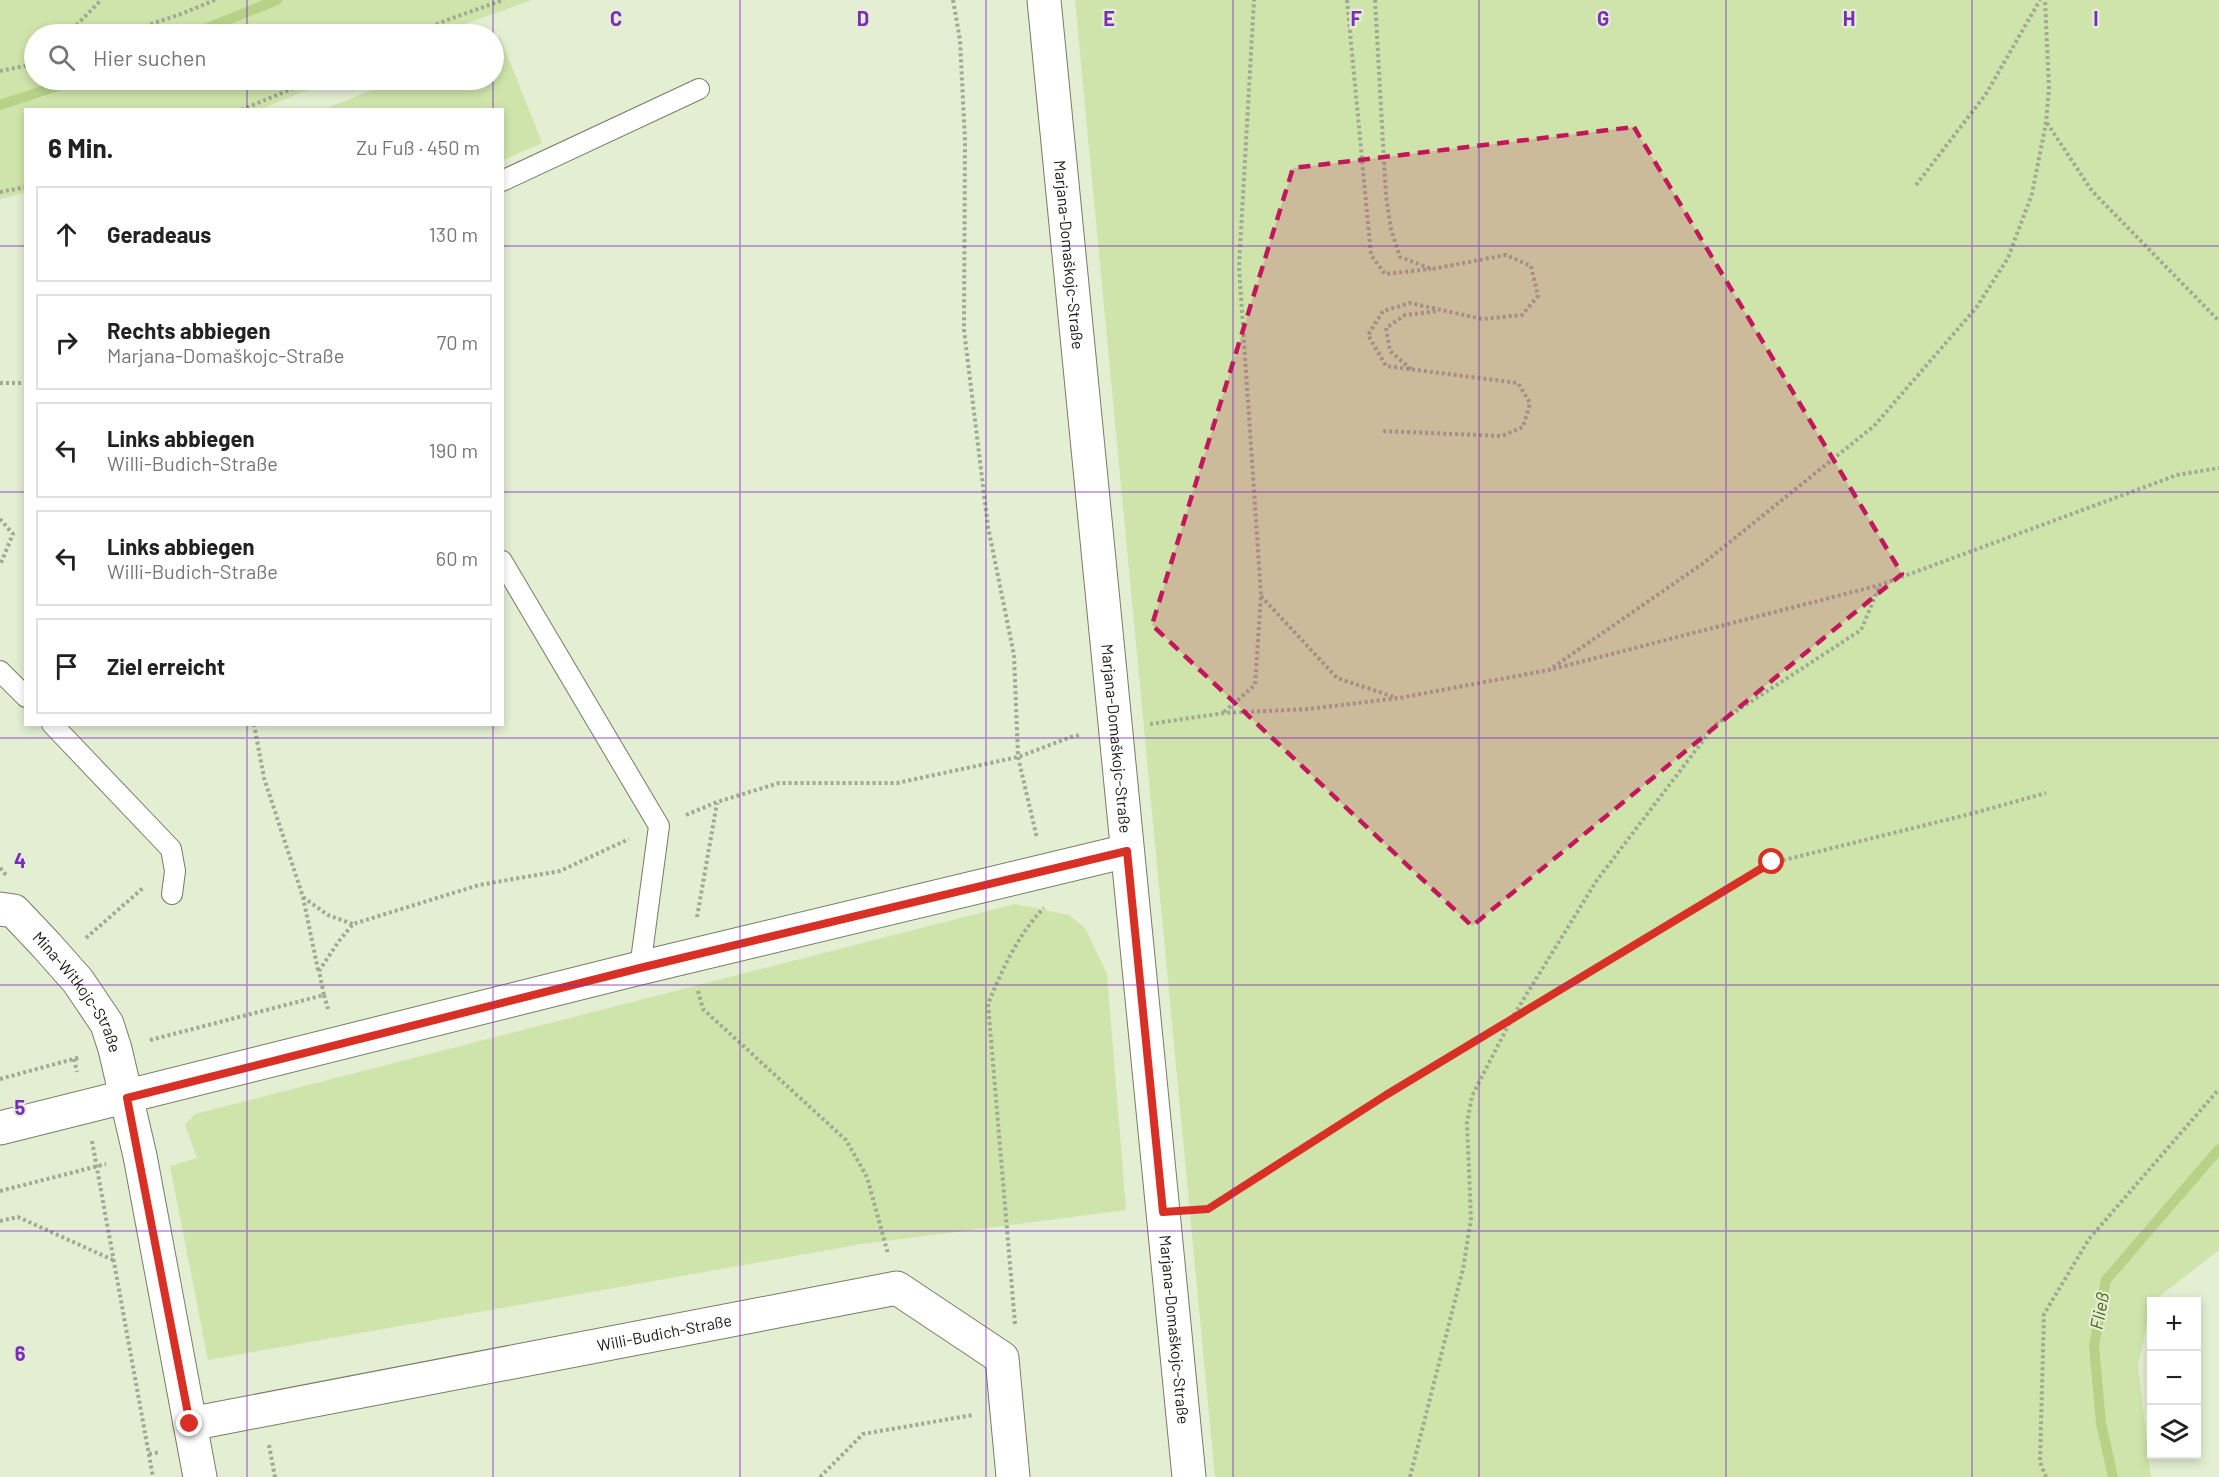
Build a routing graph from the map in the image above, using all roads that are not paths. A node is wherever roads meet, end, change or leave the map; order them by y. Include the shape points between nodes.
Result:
1 (1044, 0) edge
2 (699, 89) dead end
3 (504, 180) edge
4 (504, 564) edge
5 (0, 671) edge
6 (24, 696) edge
7 (53, 726) edge
8 (1127, 851) junction
9 (172, 894) dead end
10 (0, 909) edge
11 (640, 968) junction
12 (127, 1098) junction
13 (0, 1128) edge
14 (190, 1424) junction
15 (200, 1477) edge
16 (1013, 1477) edge
17 (1189, 1477) edge

1 - 8 street, Marjana-Domaškojc-Straße
2 - 3 lane
4 - 11 lane via 659,826
5 - 6 lane
7 - 9 lane via 171,849 175,870
8 - 11 street
8 - 17 street, Marjana-Domaškojc-Straße
10 - 12 street, Mina-Witkojc-Straße via 14,911 47,946 78,981 107,1024
11 - 12 street
12 - 13 street
12 - 14 street
14 - 15 street
14 - 16 street, Willi-Budich-Straße via 897,1288 1002,1358

